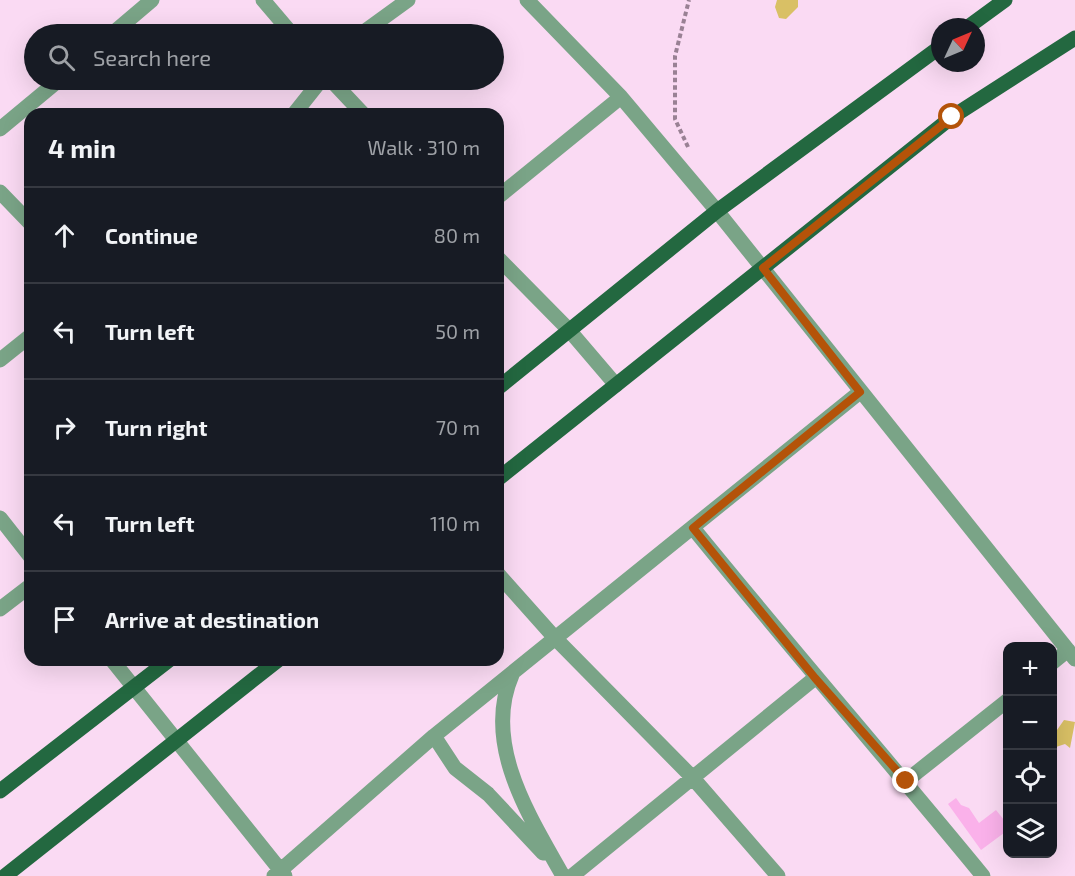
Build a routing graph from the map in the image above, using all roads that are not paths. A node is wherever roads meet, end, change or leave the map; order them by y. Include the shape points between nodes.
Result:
1 (152, 0) edge
2 (263, 0) edge
3 (408, 0) edge
4 (527, 0) edge
5 (1005, 0) edge
6 (980, 18) edge
7 (124, 24) edge
8 (283, 24) edge
9 (375, 24) edge
10 (1075, 38) edge
11 (931, 54) edge
12 (47, 90) edge
13 (313, 90) edge
14 (340, 90) edge
15 (621, 97) junction
16 (25, 108) edge
17 (299, 108) edge
18 (357, 108) edge
19 (24, 109) edge
20 (0, 129) edge
21 (504, 191) edge
22 (0, 192) edge
23 (717, 211) junction
24 (24, 217) edge
25 (504, 264) edge
26 (763, 268) junction
27 (569, 330) junction
28 (24, 341) edge
29 (0, 360) edge
30 (504, 383) edge
31 (616, 385) junction
32 (860, 392) junction
33 (504, 474) edge
34 (0, 518) edge
35 (693, 528) junction
36 (24, 548) edge
37 (504, 581) edge
38 (24, 591) edge
39 (0, 609) edge
40 (555, 638) junction
41 (1071, 655) edge
42 (1057, 661) edge
43 (117, 666) edge
44 (162, 666) edge
45 (270, 666) edge
46 (513, 672) junction
47 (815, 678) junction
48 (134, 688) junction
49 (1003, 704) edge
50 (434, 736) junction
51 (176, 741) junction
52 (692, 777) junction
53 (906, 781) junction
54 (0, 791) edge
55 (0, 869) edge
56 (280, 874) edge
57 (5, 876) edge
58 (563, 876) edge
59 (572, 876) edge
60 (778, 876) edge
61 (983, 876) edge

1 - 7 street
2 - 8 street
3 - 9 street
4 - 15 street
5 - 6 main road
10 - 26 main road via 952,117
11 - 23 main road
12 - 16 street
13 - 17 street
14 - 18 street
15 - 21 street
15 - 23 street
19 - 20 street
22 - 24 street
23 - 26 street
23 - 27 main road
25 - 27 street
26 - 31 main road
26 - 32 street
27 - 30 main road
27 - 31 street
28 - 29 street
31 - 33 main road
32 - 35 street
32 - 41 street
34 - 36 street
35 - 40 street
35 - 47 street
37 - 40 street
38 - 39 street
40 - 46 street
40 - 52 street
41 - 42 street
43 - 48 street
44 - 48 main road
45 - 51 main road
46 - 50 street
46 - 58 street via 503,695 504,746 526,811
47 - 52 street
47 - 53 street
48 - 51 street
48 - 54 main road
49 - 53 street
50 - 56 street
50 - 58 street via 454,768 488,794
51 - 56 street
51 - 57 main road
52 - 59 street
52 - 60 street
53 - 61 street
55 - 57 street

